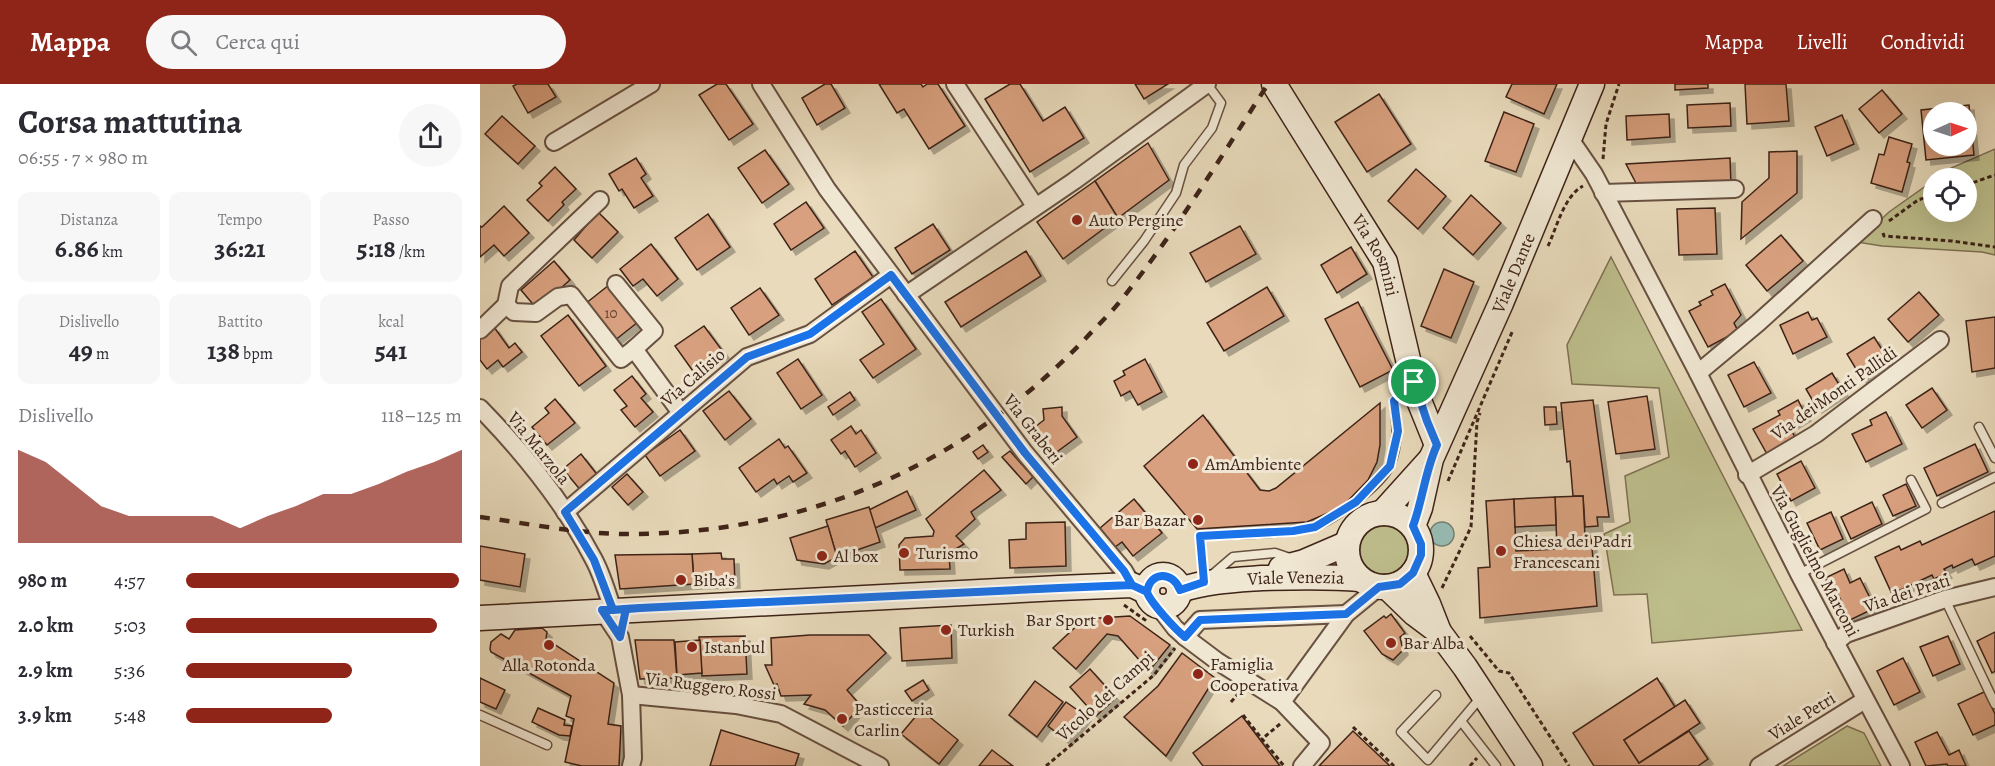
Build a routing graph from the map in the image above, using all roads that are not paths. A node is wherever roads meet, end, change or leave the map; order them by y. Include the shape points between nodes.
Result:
1 (651, 84) edge
2 (761, 84) edge
3 (1207, 84) edge
4 (1274, 84) edge
5 (1592, 84) edge
6 (959, 85) edge
7 (1570, 139) junction
8 (554, 142) dead end
9 (1735, 189) dead end
10 (1603, 193) junction
11 (600, 200) dead end
12 (1035, 206) junction
13 (1873, 219) dead end
14 (891, 275) junction
15 (1112, 281) dead end
16 (616, 284) dead end
17 (906, 295) junction
18 (506, 305) junction
19 (480, 330) edge
20 (1940, 340) dead end
21 (634, 349) junction
22 (1698, 373) junction
23 (1414, 382) junction
24 (480, 408) edge
25 (681, 413) junction
26 (1979, 427) dead end
27 (1434, 452) junction
28 (1995, 458) edge
29 (1748, 475) junction
30 (1995, 477) edge
31 (1911, 480) dead end
32 (1942, 503) dead end
33 (565, 512) junction
34 (1383, 512) junction
35 (1413, 526) junction
36 (1347, 544) junction
37 (1304, 562) junction
38 (1413, 573) junction
39 (1799, 574) junction
40 (1232, 580) junction
41 (1204, 582) junction
42 (1375, 584) junction
43 (1995, 587) edge
44 (1945, 599) junction
45 (1141, 602) junction
46 (613, 610) junction
47 (1346, 614) junction
48 (480, 618) edge
49 (1439, 632) junction
50 (620, 637) junction
51 (1182, 640) junction
52 (1835, 643) junction
53 (632, 695) junction
54 (1436, 695) dead end
55 (1483, 695) junction
56 (1865, 700) junction
57 (1282, 702) junction
58 (1995, 704) edge
59 (480, 716) edge
60 (1461, 722) junction
61 (547, 745) dead end
62 (631, 766) edge
63 (880, 766) edge
64 (1302, 766) edge
65 (1496, 766) edge
66 (1530, 766) edge
67 (1759, 766) edge
68 (1901, 766) edge

1 - 8 street
2 - 14 street, Via Graberi via 827,189
3 - 12 street
3 - 15 lane via 1221,103 1212,128 1185,165 1176,193
4 - 23 main road, Via Rosmini via 1385,262
5 - 7 main road, Viale Dante
6 - 12 street
7 - 10 street, Via Guglielmo Marconi
7 - 27 main road, Viale Dante
9 - 10 street
10 - 22 street, Via Guglielmo Marconi
11 - 18 street via 510,286
12 - 17 street
13 - 22 street
14 - 17 street, Via Graberi
14 - 25 street, Via Calisio via 810,334 747,357
16 - 21 street via 654,332
17 - 45 street, Via Graberi via 1025,453 1124,571
18 - 19 street
18 - 21 street via 514,312 536,313 558,297 571,295 621,359
20 - 29 street, Via dei Monti Pallidi via 1816,434
21 - 25 street
22 - 29 street, Via Guglielmo Marconi
23 - 27 main road, Via Rosmini
23 - 41 lane via 1394,401 1398,431 1390,466 1356,502 1315,527 1200,536
24 - 33 street, Via Marzola via 509,438
25 - 33 street, Via Calisio
26 - 28 lane
27 - 34 main road, Viale Dante
27 - 35 main road, Viale Dante
29 - 39 street, Via Guglielmo Marconi
30 - 32 lane
31 - 39 lane via 1926,509
33 - 46 street, Via Marzola via 594,560
34 - 35 main road via 1403,517
34 - 36 main road via 1370,514 1357,523
35 - 38 main road via 1421,555
36 - 37 main road, Viale Venezia
36 - 42 main road via 1351,569
37 - 40 main road, Viale Venezia
37 - 41 lane via 1275,553 1233,557
38 - 42 main road via 1400,584
38 - 49 main road
39 - 52 street, Via Guglielmo Marconi
40 - 41 main road, Viale Venezia
40 - 42 main road, Viale Venezia via 1317,575
41 - 45 main road, Viale Venezia via 1180,590 1177,600 1168,607
42 - 47 street
42 - 49 main road
43 - 44 street, Via dei Prati
44 - 52 street, Via dei Prati via 1846,634
44 - 58 lane
45 - 46 main road
45 - 51 street, Via Graberi via 1175,628
46 - 48 main road
46 - 50 street, Via Marzola
46 - 50 street
47 - 51 street via 1200,620
47 - 57 street
49 - 55 main road
50 - 53 street
51 - 57 street, Via Graberi
52 - 56 street, Via Guglielmo Marconi
53 - 62 street
53 - 63 street, Via Ruggero Rossi via 736,705 781,714
54 - 60 lane via 1401,732 1428,760
55 - 60 lane
55 - 66 main road
56 - 67 street, Viale Petri
56 - 68 street, Via Guglielmo Marconi
57 - 64 street, Via Graberi via 1321,742
59 - 61 lane
60 - 65 lane

